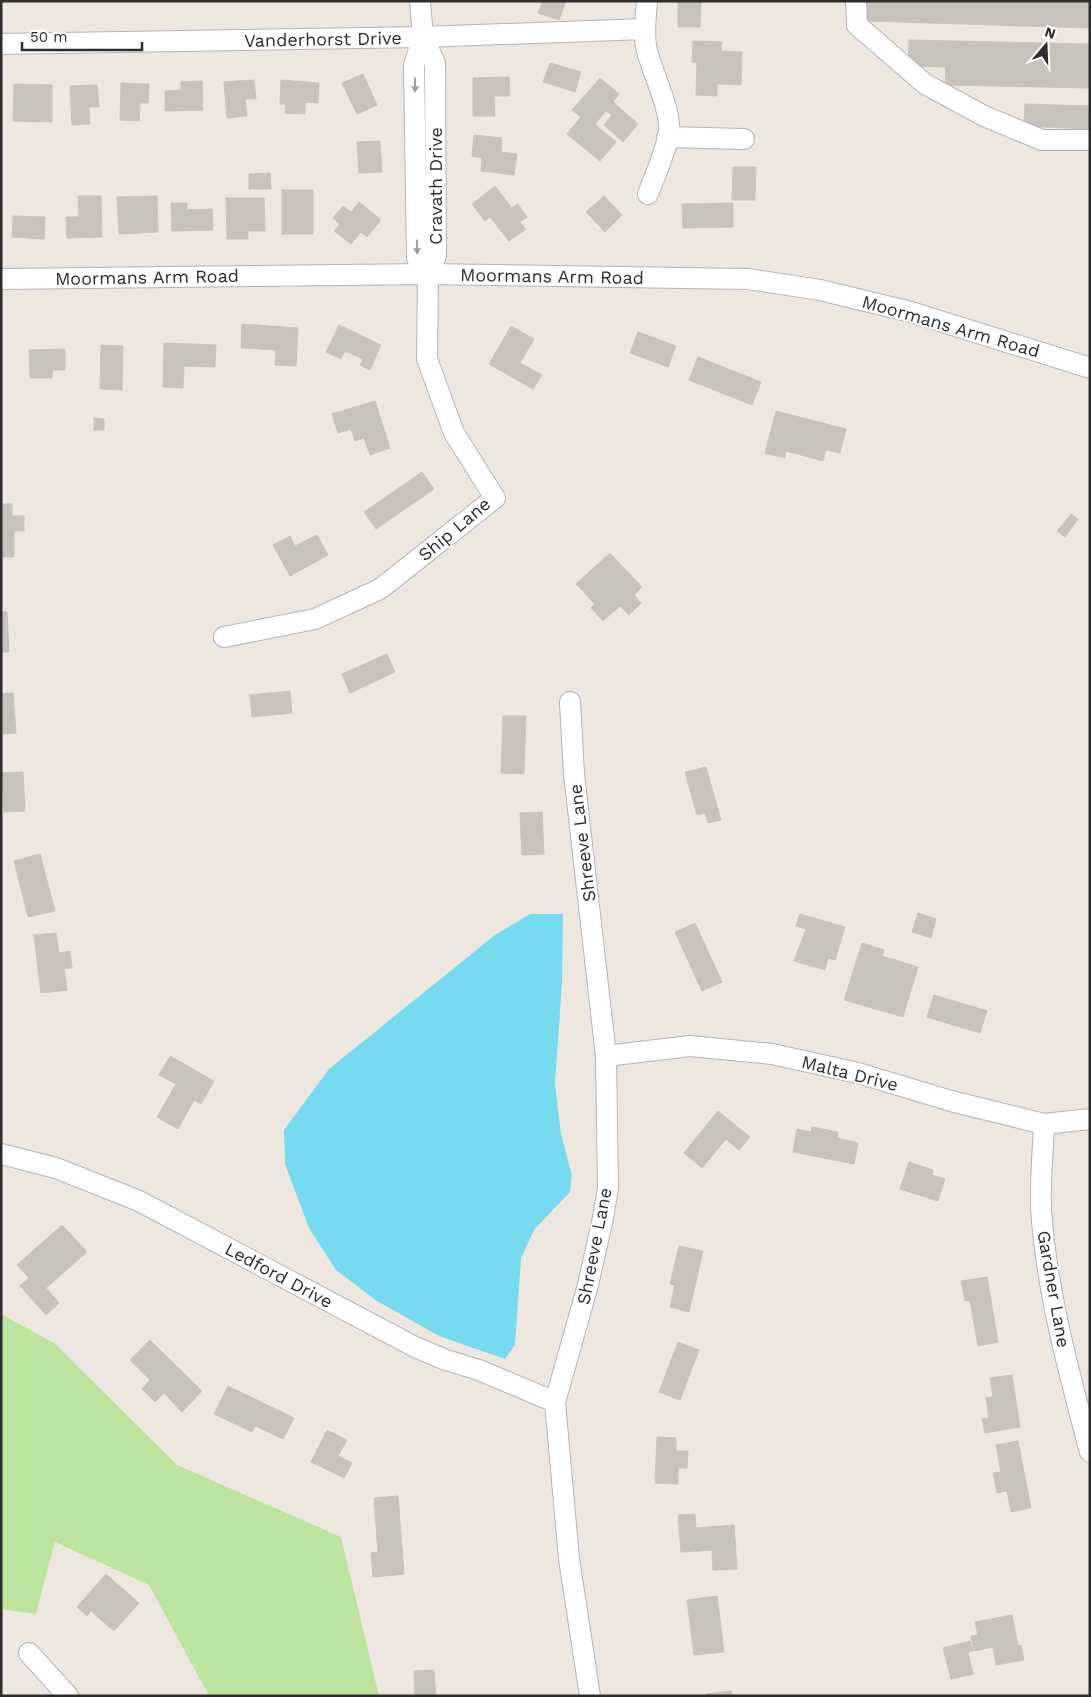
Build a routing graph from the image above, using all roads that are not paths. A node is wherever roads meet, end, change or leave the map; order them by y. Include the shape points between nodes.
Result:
1 (420, 1) edge
2 (647, 1) edge
3 (856, 1) edge
4 (645, 29) junction
5 (423, 37) junction
6 (1, 44) edge
7 (668, 137) junction
8 (744, 139) dead end
9 (1090, 140) edge
10 (648, 194) dead end
11 (428, 274) junction
12 (1, 279) edge
13 (1090, 368) edge
14 (224, 637) dead end
15 (570, 702) dead end
16 (606, 1056) junction
17 (1090, 1119) edge
18 (1044, 1124) junction
19 (1, 1154) edge
20 (555, 1402) junction
21 (1090, 1452) edge
22 (29, 1653) dead end
23 (68, 1696) edge
24 (590, 1696) edge

1 - 5 street, Cravath Drive
2 - 4 street
3 - 9 street via 857,25 925,84 984,116 1042,140
4 - 5 street, Vanderhorst Drive
4 - 7 street via 647,50 668,120
5 - 6 street, Vanderhorst Drive
5 - 11 street, Cravath Drive via 414,64 417,258
7 - 8 street
7 - 10 street
11 - 12 street, Moormans Arm Road
11 - 13 street, Moormans Arm Road via 748,279 820,290 911,312
11 - 14 street, Ship Lane via 427,358 454,433 495,498 380,589 315,619
15 - 16 street, Shreeve Lane via 574,774
16 - 18 street, Malta Drive via 690,1046 772,1054 858,1073
16 - 20 street, Shreeve Lane via 608,1188 588,1285
17 - 18 street, Malta Drive
18 - 21 street, Gardner Lane via 1041,1206 1045,1252 1073,1389
19 - 20 street, Ledford Drive via 56,1168 139,1201 415,1347
20 - 24 street, Shreeve Lane via 570,1559
22 - 23 street

